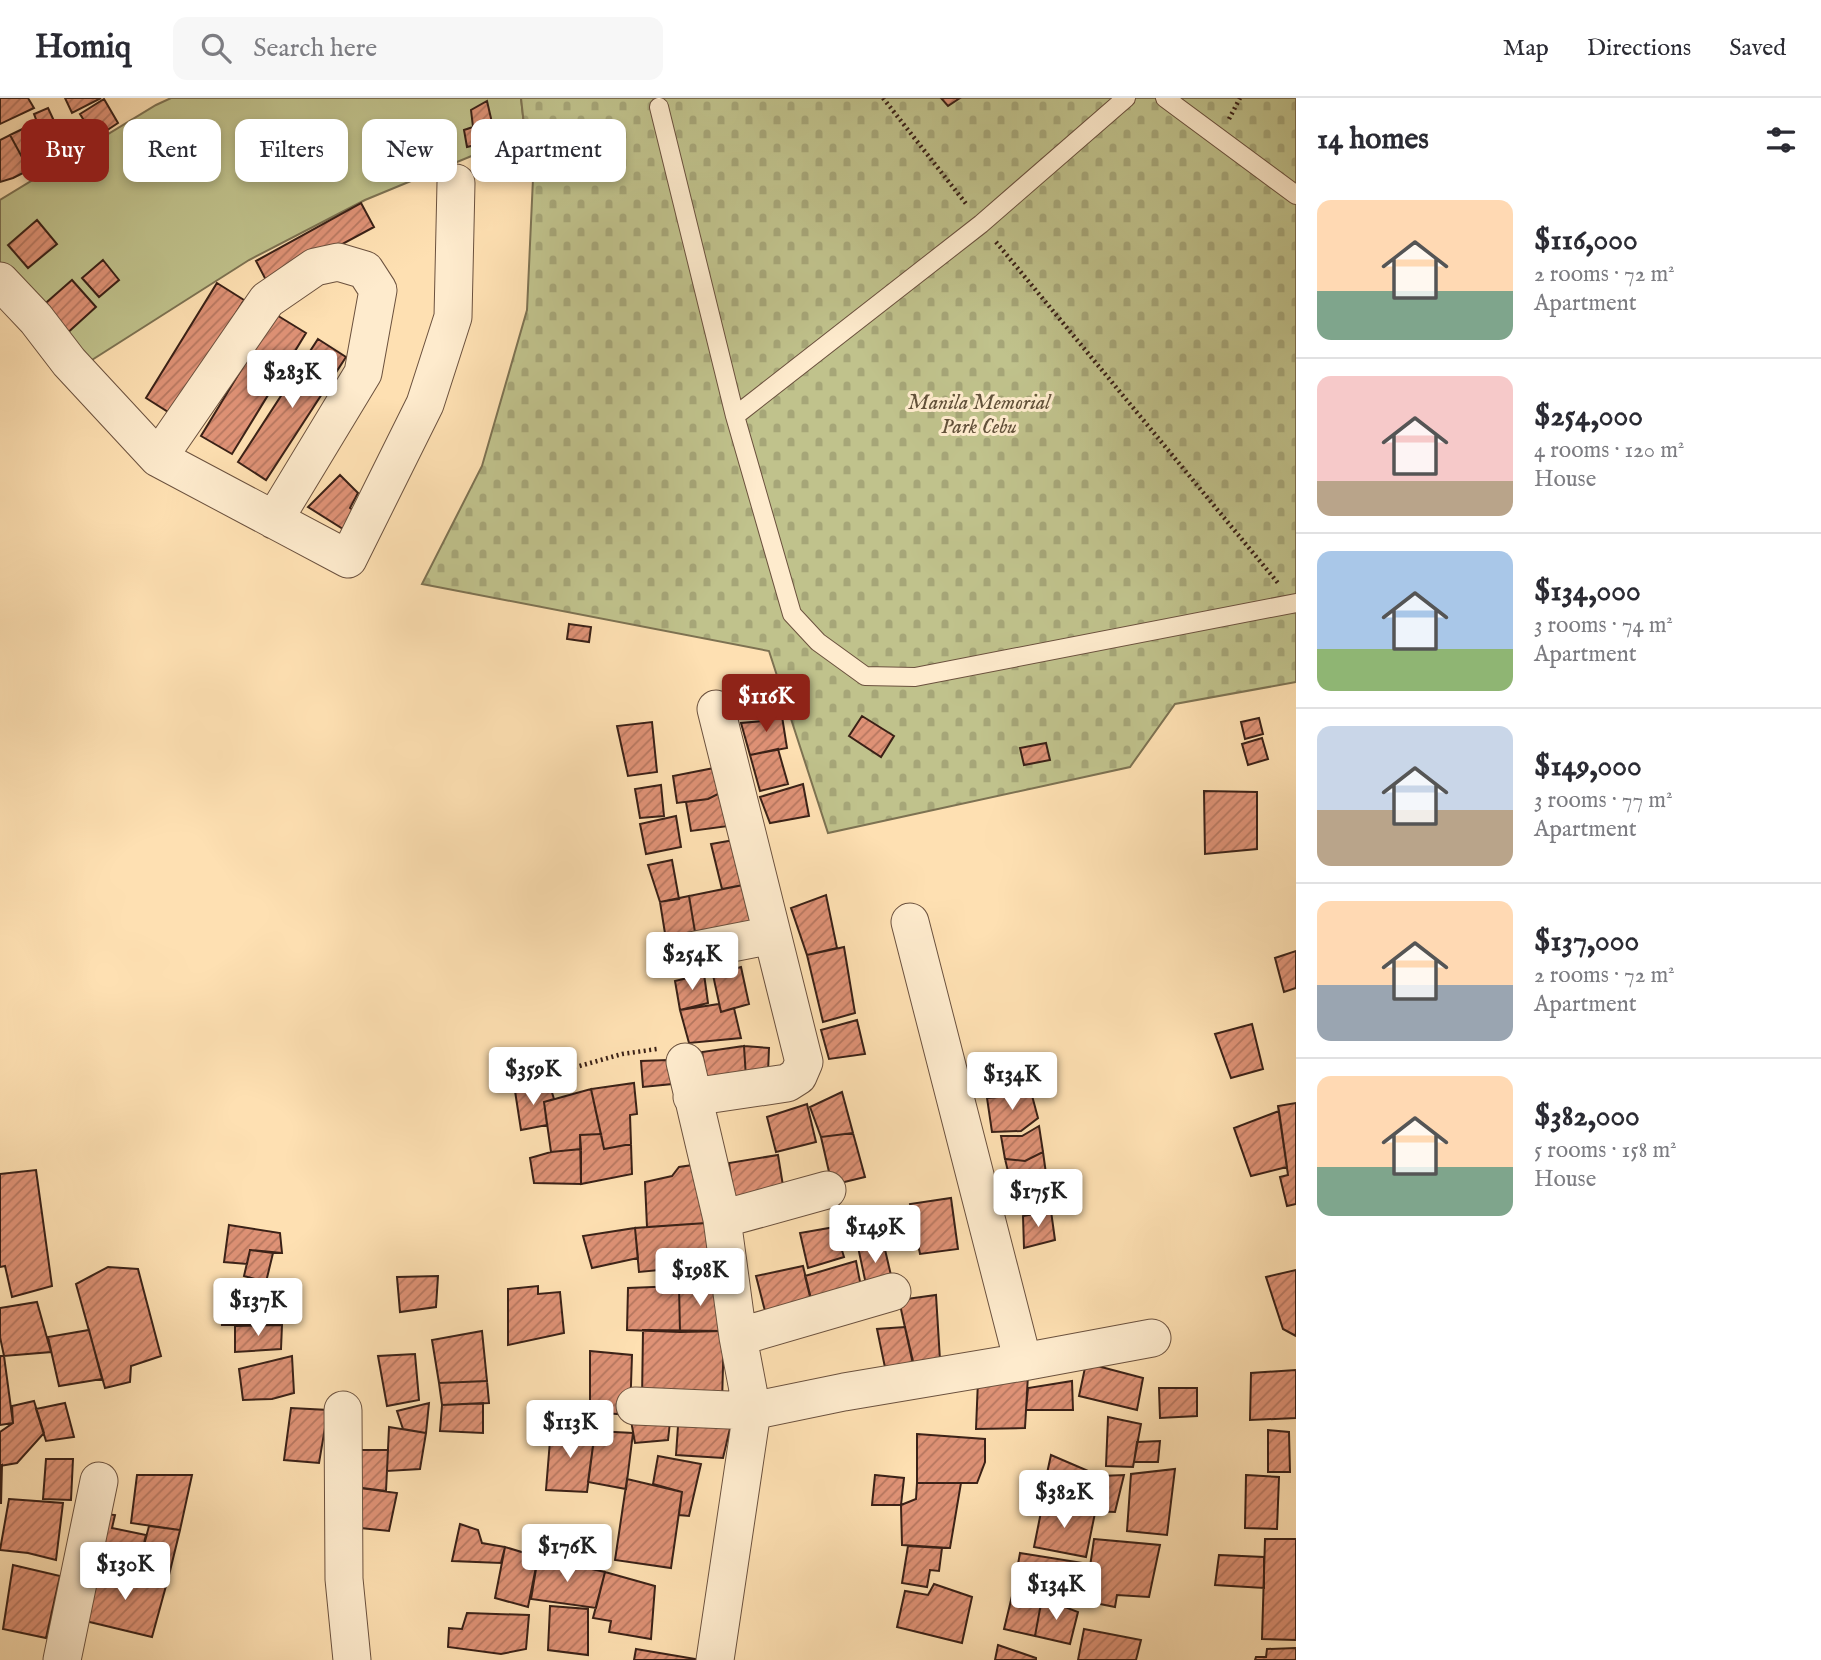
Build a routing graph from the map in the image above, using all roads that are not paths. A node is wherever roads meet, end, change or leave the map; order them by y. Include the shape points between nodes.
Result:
1 (1126, 98) edge
2 (1165, 98) edge
3 (659, 107) dead end
4 (457, 183) dead end
5 (1296, 195) edge
6 (0, 281) edge
7 (735, 416) junction
8 (158, 458) junction
9 (274, 520) junction
10 (1295, 603) edge
11 (716, 709) dead end
12 (911, 922) dead end
13 (772, 934) junction
14 (676, 954) dead end
15 (685, 1062) road end
16 (692, 1097) junction
17 (827, 1190) dead end
18 (722, 1219) junction
19 (892, 1292) dead end
20 (738, 1337) junction
21 (1152, 1338) dead end
22 (1023, 1362) junction
23 (635, 1406) dead end
24 (343, 1410) dead end
25 (752, 1410) junction
26 (99, 1481) dead end
27 (62, 1660) edge
28 (352, 1660) edge
29 (715, 1660) edge

1 - 7 lane via 981,224
2 - 5 lane
3 - 7 lane
4 - 9 street via 453,317 425,404 348,559
6 - 8 street
7 - 10 lane via 792,614 818,642 865,676 915,677
8 - 9 street
8 - 9 street via 267,300 315,267 338,262 365,270 378,290 363,373
11 - 13 street
12 - 22 street
13 - 14 street
13 - 16 street via 804,1062 798,1076 787,1083
15 - 16 street
16 - 18 street
17 - 18 street
18 - 20 street
19 - 20 street
20 - 25 street
21 - 22 street
22 - 25 street
23 - 25 street
24 - 28 street via 344,1579
25 - 29 street
26 - 27 street

